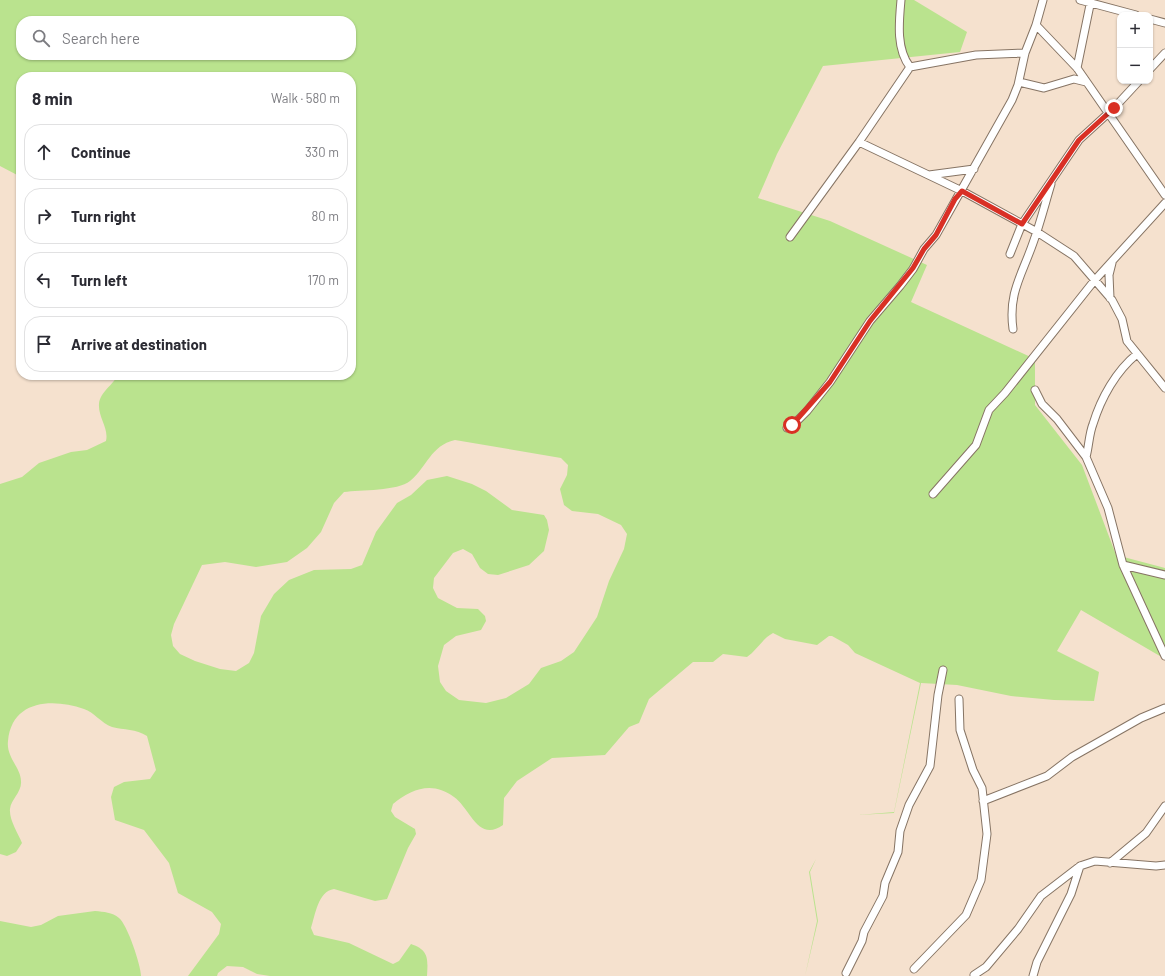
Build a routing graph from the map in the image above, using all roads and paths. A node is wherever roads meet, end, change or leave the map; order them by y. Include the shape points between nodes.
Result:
1 (901, 0) edge
2 (1043, 0) edge
3 (1080, 0) edge
4 (1091, 1) edge
5 (1126, 12) edge
6 (1153, 20) edge
7 (1165, 23) edge
8 (1036, 25) junction
9 (1025, 53) junction
10 (1164, 56) edge
11 (910, 67) junction
12 (1153, 67) edge
13 (1076, 68) junction
14 (1019, 82) junction
15 (1086, 82) junction
16 (1136, 84) edge
17 (1107, 113) junction
18 (859, 142) junction
19 (974, 169) junction
20 (929, 175) junction
21 (1054, 175) junction
22 (962, 191) junction
23 (1165, 195) edge
24 (1165, 203) edge
25 (1022, 224) junction
26 (1037, 232) junction
27 (790, 237) dead end
28 (1010, 254) dead end
29 (1112, 261) junction
30 (1094, 282) junction
31 (1110, 298) junction
32 (1013, 329) dead end
33 (1137, 354) junction
34 (1165, 388) edge
35 (1035, 390) dead end
36 (787, 428) dead end
37 (1086, 457) junction
38 (933, 494) dead end
39 (1123, 565) junction
40 (1165, 575) edge
41 (1165, 656) edge
42 (943, 670) dead end
43 (959, 699) dead end
44 (1165, 708) edge
45 (983, 801) junction
46 (1165, 806) edge
47 (1110, 863) junction
48 (1165, 865) edge
49 (1080, 866) junction
50 (914, 969) dead end
51 (846, 973) dead end
52 (974, 975) dead end
53 (1033, 976) edge

1 - 11 street via 901,46 903,58
2 - 8 street
3 - 4 street
4 - 5 street
4 - 13 street
6 - 7 street
8 - 9 street
8 - 13 street
9 - 11 street via 976,55
9 - 14 street
10 - 12 street
11 - 18 street
13 - 15 street
14 - 15 street via 1044,88 1074,79
14 - 19 street via 1012,100
15 - 17 street
16 - 17 street
17 - 21 street via 1079,140
17 - 23 street
18 - 20 street
18 - 27 street
19 - 20 street
19 - 22 street
20 - 22 street
21 - 25 street
21 - 26 street
22 - 25 street
22 - 36 street via 936,235 870,321 830,382 807,411
24 - 29 street
25 - 26 street
25 - 28 street
26 - 30 street via 1074,256
26 - 32 street via 1016,285 1012,303
29 - 30 street
29 - 31 street via 1109,275
30 - 31 street
30 - 38 street via 989,410 976,445
31 - 33 street via 1122,319 1126,341
33 - 34 street
33 - 37 street via 1128,361 1110,385 1093,424
35 - 37 street via 1042,404
37 - 39 street via 1108,508
39 - 40 street
39 - 41 street
42 - 51 street via 930,766 909,805 900,831 898,852 885,882 883,896
43 - 45 street via 960,730 973,770 982,788
44 - 45 street via 1141,718 1072,757 1047,776
45 - 50 street via 987,834 981,880 966,915
46 - 47 street via 1146,833
47 - 48 street
47 - 49 street via 1095,861
49 - 52 street via 1041,896 1018,929 986,967
49 - 53 street via 1071,894 1037,962

